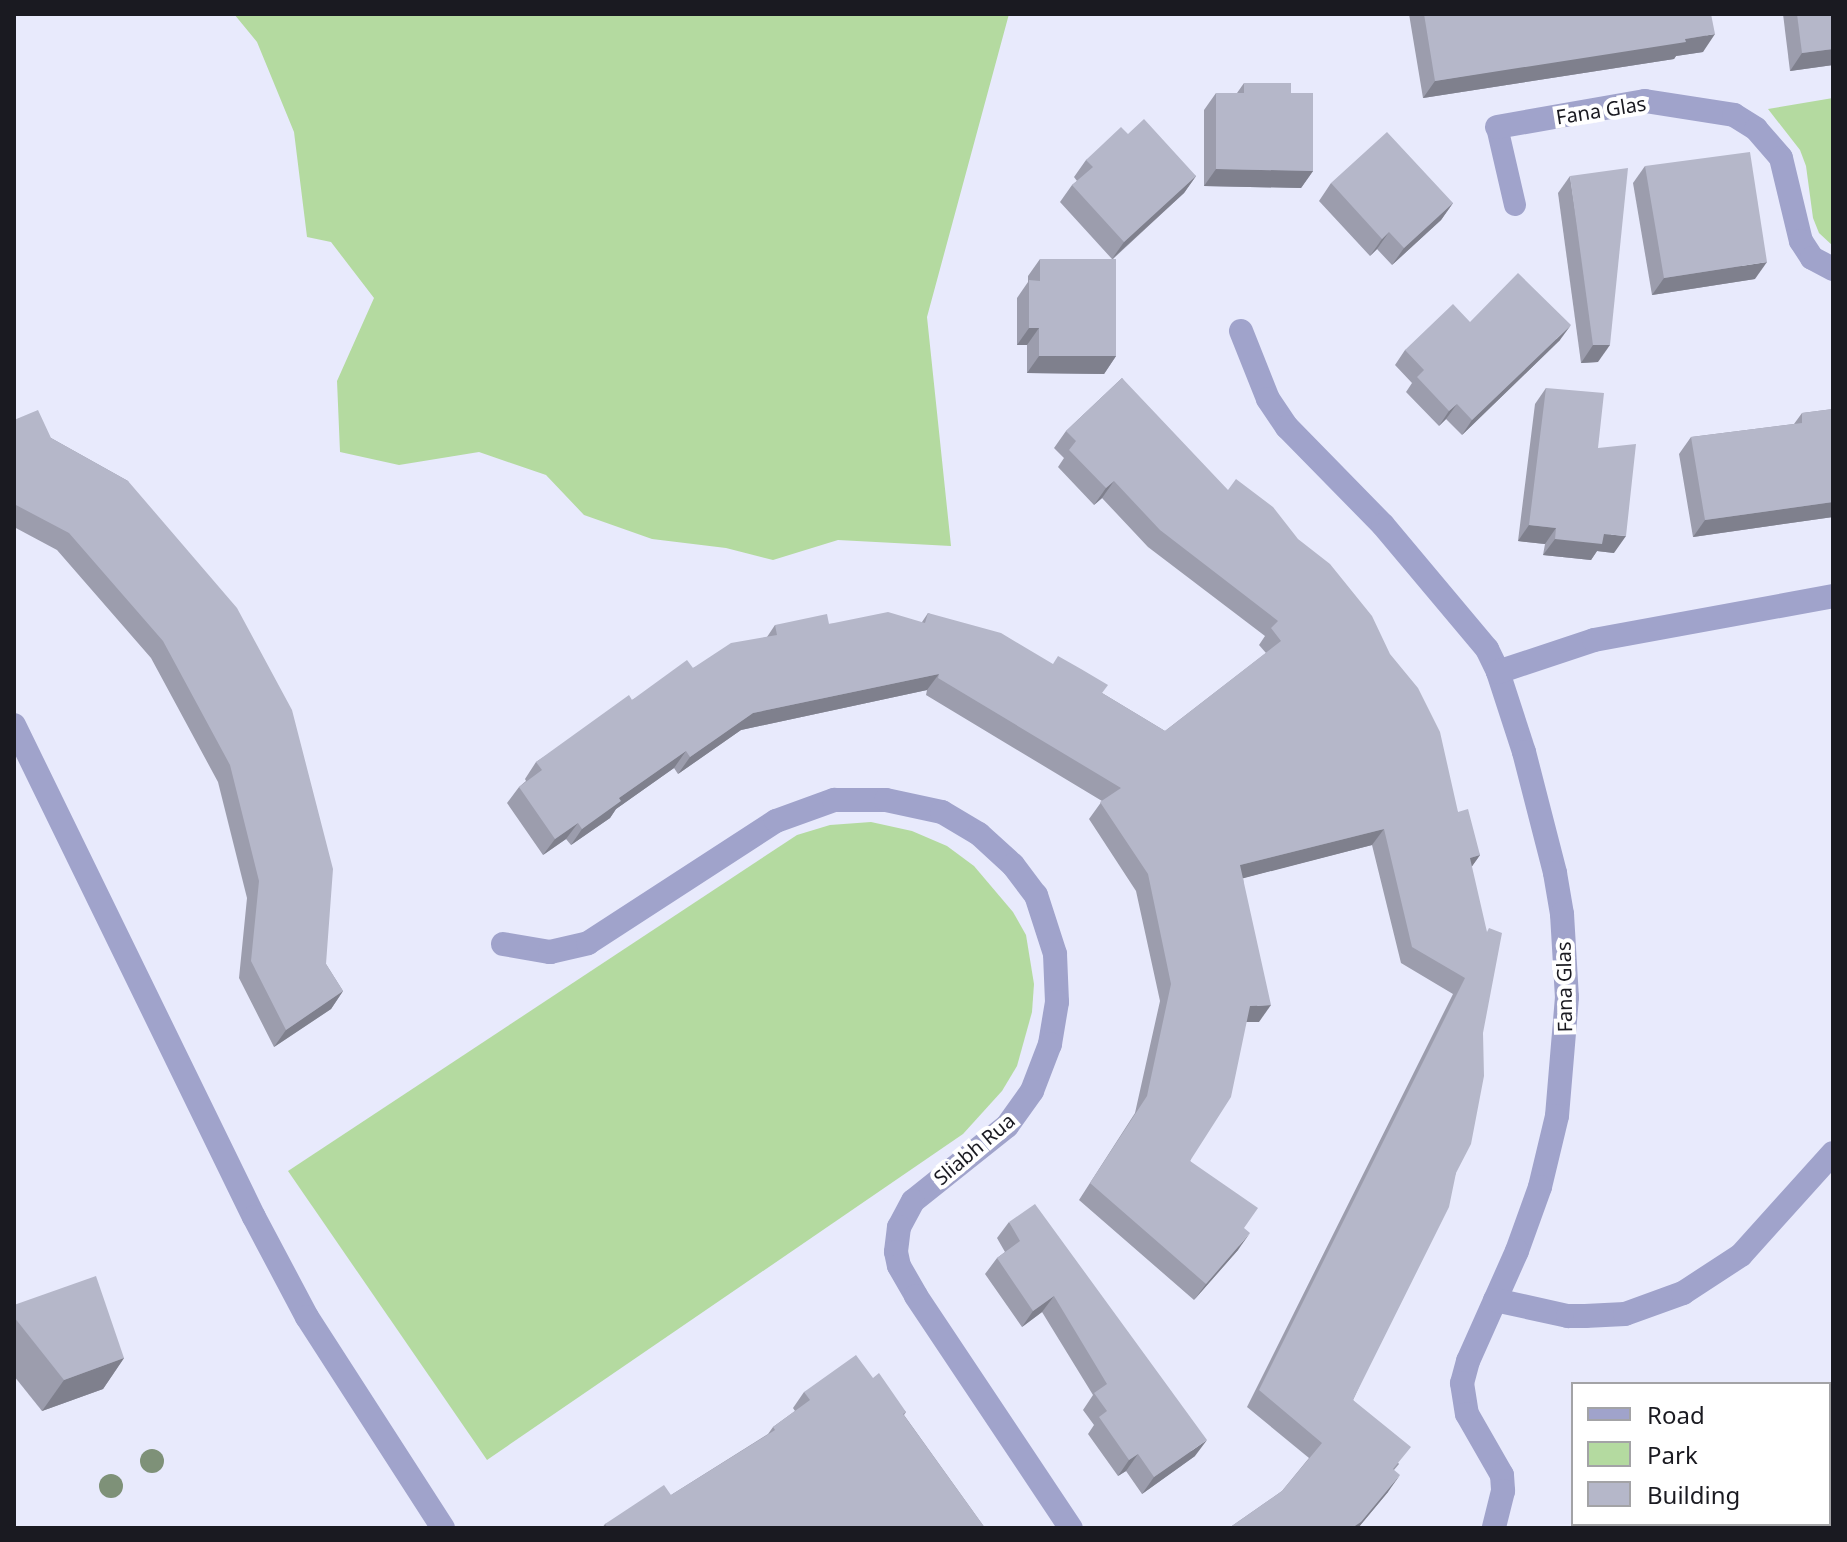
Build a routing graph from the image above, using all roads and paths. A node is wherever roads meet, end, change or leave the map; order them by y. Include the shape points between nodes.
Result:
1 (1497, 127) joint
2 (1515, 205) dead end
3 (1833, 269) edge
4 (1241, 331) dead end
5 (1833, 596) edge
6 (1498, 672) junction
7 (14, 725) edge
8 (503, 944) dead end
9 (1833, 1153) edge
10 (1495, 1300) junction
11 (443, 1528) edge
12 (1071, 1528) edge
13 (1494, 1528) edge

1 - 2 lane, Fana Glas
1 - 3 street, Fana Glas via 1645,101 1734,115 1756,129 1781,158 1801,241 1812,258
4 - 6 street, Fana Glas via 1268,399 1287,427 1383,525 1466,622
5 - 6 street via 1594,640
6 - 10 street, Fana Glas via 1555,873 1567,997 1557,1116 1540,1187
7 - 11 street via 307,1317
8 - 12 street, Sliabh Rua via 550,952 588,943 776,821 834,800 886,800 942,812 979,834 1013,865 1036,895 1055,954 1057,1002 1050,1044 1032,1091 1007,1126 913,1201 899,1227 896,1252 906,1281
9 - 10 street via 1741,1255 1683,1293 1635,1311 1585,1316
10 - 13 street, Fana Glas via 1462,1383 1467,1414 1502,1475

